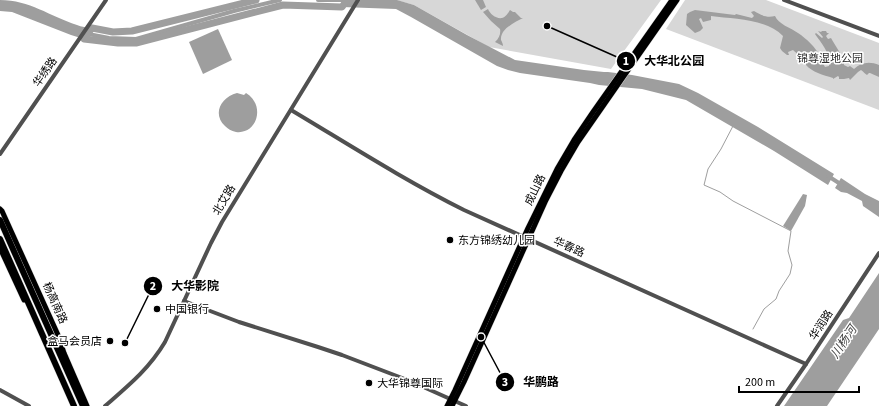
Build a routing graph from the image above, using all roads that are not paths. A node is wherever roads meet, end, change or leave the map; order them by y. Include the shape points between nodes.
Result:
1 (106, 0) edge
2 (358, 0) edge
3 (672, 0) edge
4 (678, 0) edge
5 (784, 0) edge
6 (879, 36) edge
7 (624, 72) junction
8 (290, 110) junction
9 (0, 154) edge
10 (0, 209) edge
11 (0, 220) edge
12 (526, 238) junction
13 (0, 239) edge
14 (0, 248) edge
15 (879, 253) edge
16 (184, 301) junction
17 (806, 364) junction
18 (0, 390) edge
19 (453, 402) edge
20 (29, 406) edge
21 (73, 406) edge
22 (84, 406) edge
23 (87, 406) edge
24 (105, 406) edge
25 (446, 406) edge
26 (466, 406) edge
27 (777, 406) edge

1 - 9 street, 华绣路
2 - 8 street, 北艾路
3 - 7 main road, 成山路
4 - 7 main road, 成山路
5 - 6 street
7 - 12 main road, 成山路 via 578,142
8 - 12 street, 华春路 via 434,195
8 - 16 street, 北艾路 via 222,222
10 - 23 main road, 杨高南路 via 58,335
11 - 22 highway, 杨高南路
12 - 17 street, 华春路
12 - 19 main road, 成山路 via 473,351
13 - 21 highway
14 - 21 main road
15 - 17 street, 华润路
16 - 19 street via 410,381
16 - 24 street, 北艾路 via 155,358
17 - 27 street, 华润路
18 - 20 street
19 - 25 main road, 成山路
19 - 26 street

